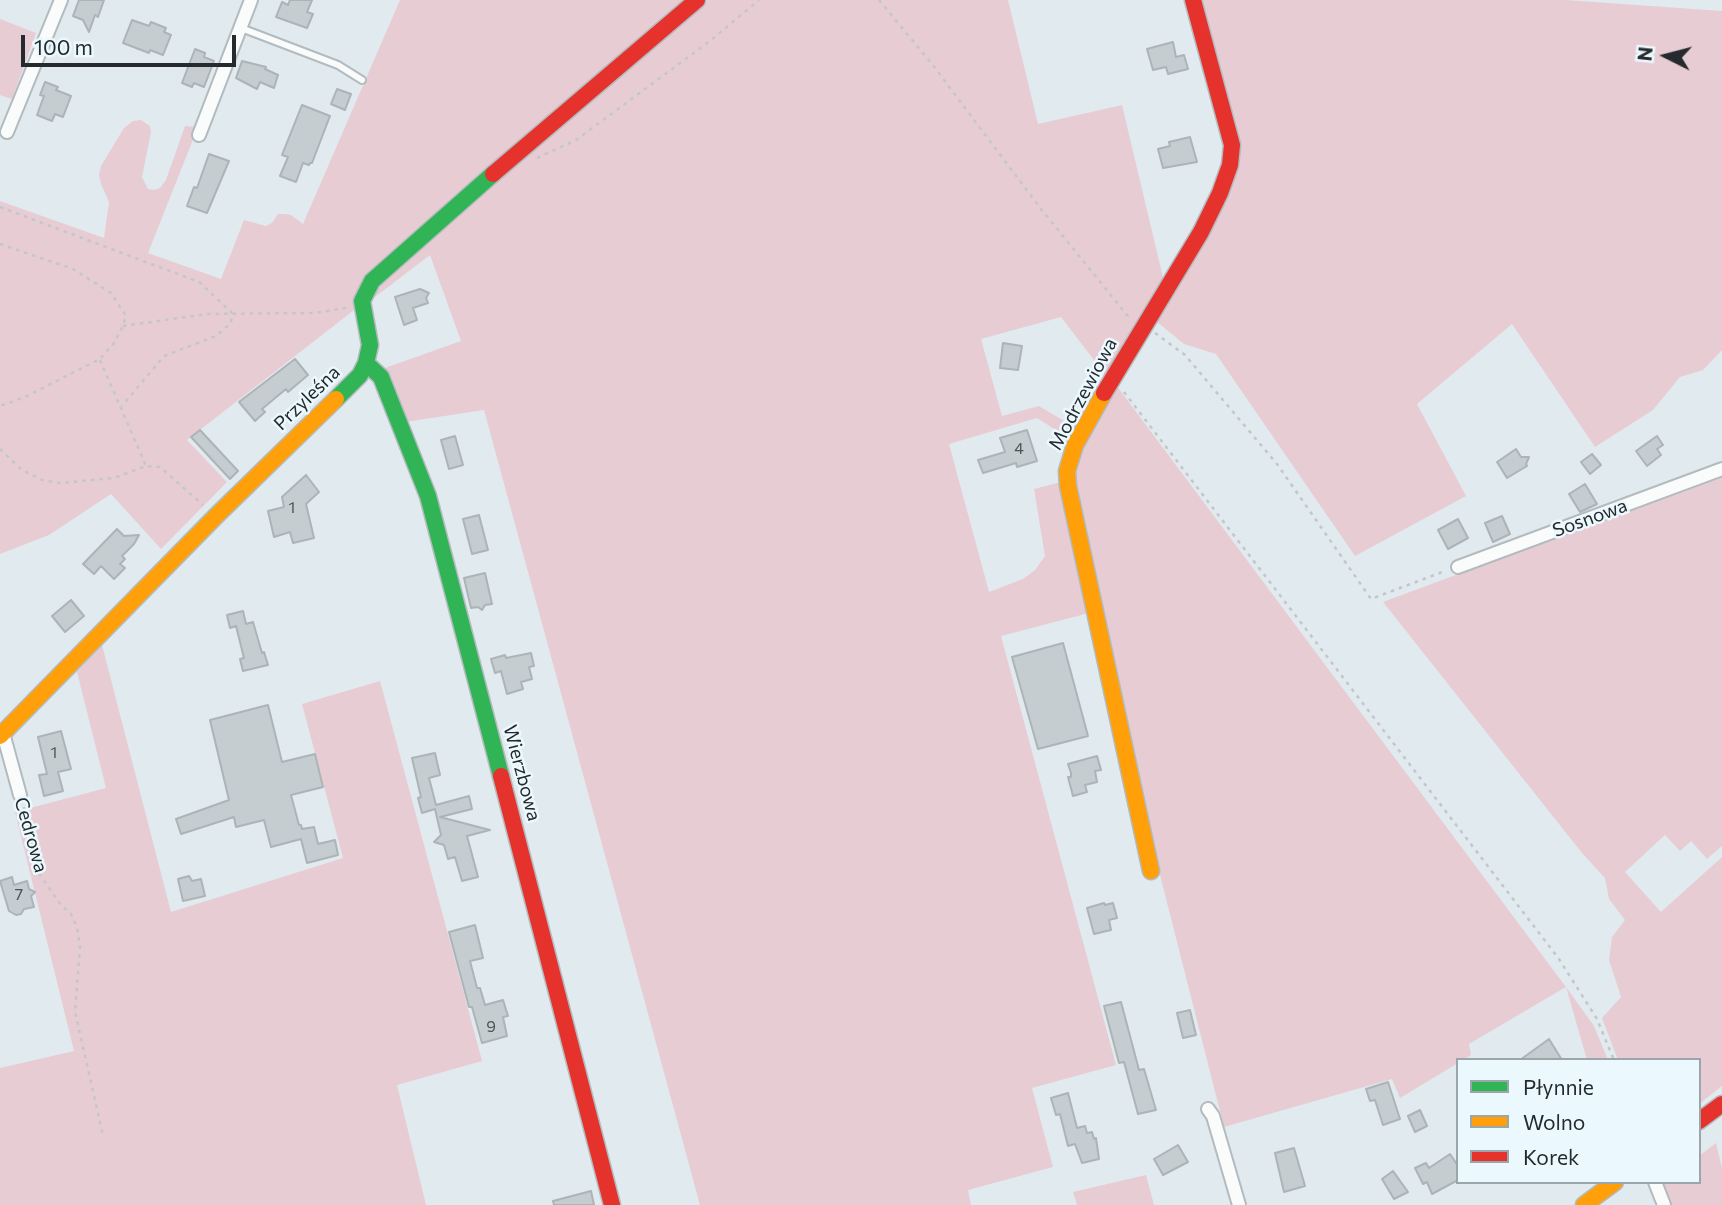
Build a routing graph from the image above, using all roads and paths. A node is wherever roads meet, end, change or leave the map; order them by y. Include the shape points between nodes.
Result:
1 (61, 0) edge
2 (251, 0) edge
3 (696, 0) edge
4 (758, 0) edge
5 (1193, 0) edge
6 (241, 28) junction
7 (362, 80) dead end
8 (8, 132) dead end
9 (199, 135) dead end
10 (508, 161) junction
11 (0, 207) edge
12 (0, 243) edge
13 (362, 302) junction
14 (232, 313) junction
15 (123, 326) junction
16 (100, 359) junction
17 (366, 363) junction
18 (1114, 379) junction
19 (0, 406) edge
20 (122, 406) junction
21 (0, 449) edge
22 (146, 466) junction
23 (1722, 469) edge
24 (216, 516) junction
25 (1458, 567) dead end
26 (2, 734) edge
27 (20, 795) joint
28 (1151, 870) dead end
29 (1613, 1058) edge
30 (1722, 1104) edge
31 (1208, 1109) dead end
32 (1701, 1120) edge
33 (103, 1135) dead end
34 (1612, 1184) edge
35 (1656, 1184) edge
36 (612, 1205) edge
37 (1239, 1205) edge
38 (1584, 1205) edge
39 (1664, 1205) edge

1 - 8 street
2 - 6 street
3 - 10 street
4 - 10 path via 576,140 537,158
5 - 18 street, Modrzewiowa via 1232,145 1230,165 1201,232
6 - 7 lane via 338,65
6 - 9 street
10 - 13 street via 372,281
11 - 14 path via 199,282
12 - 15 path via 73,269 111,293 126,316
13 - 14 path via 315,313
13 - 17 street, Przyleśna via 370,345
14 - 15 path
14 - 20 path via 232,323 216,336 164,356
15 - 16 path
16 - 19 path
16 - 20 path
17 - 24 street, Przyleśna via 360,375
17 - 36 street, Wierzbowa via 381,377 428,496
18 - 28 street, Modrzewiowa via 1075,445 1067,479
18 - 29 path via 1559,959 1597,1019
20 - 22 path
21 - 22 path via 22,470 60,483 114,478
22 - 24 path via 160,467
23 - 25 street, Sosnowa
24 - 26 street, Przyleśna
26 - 27 street, Cedrowa
27 - 33 path, Cedrowa via 40,875 77,927 75,1012
30 - 32 street
31 - 37 street
34 - 38 street
35 - 39 street

